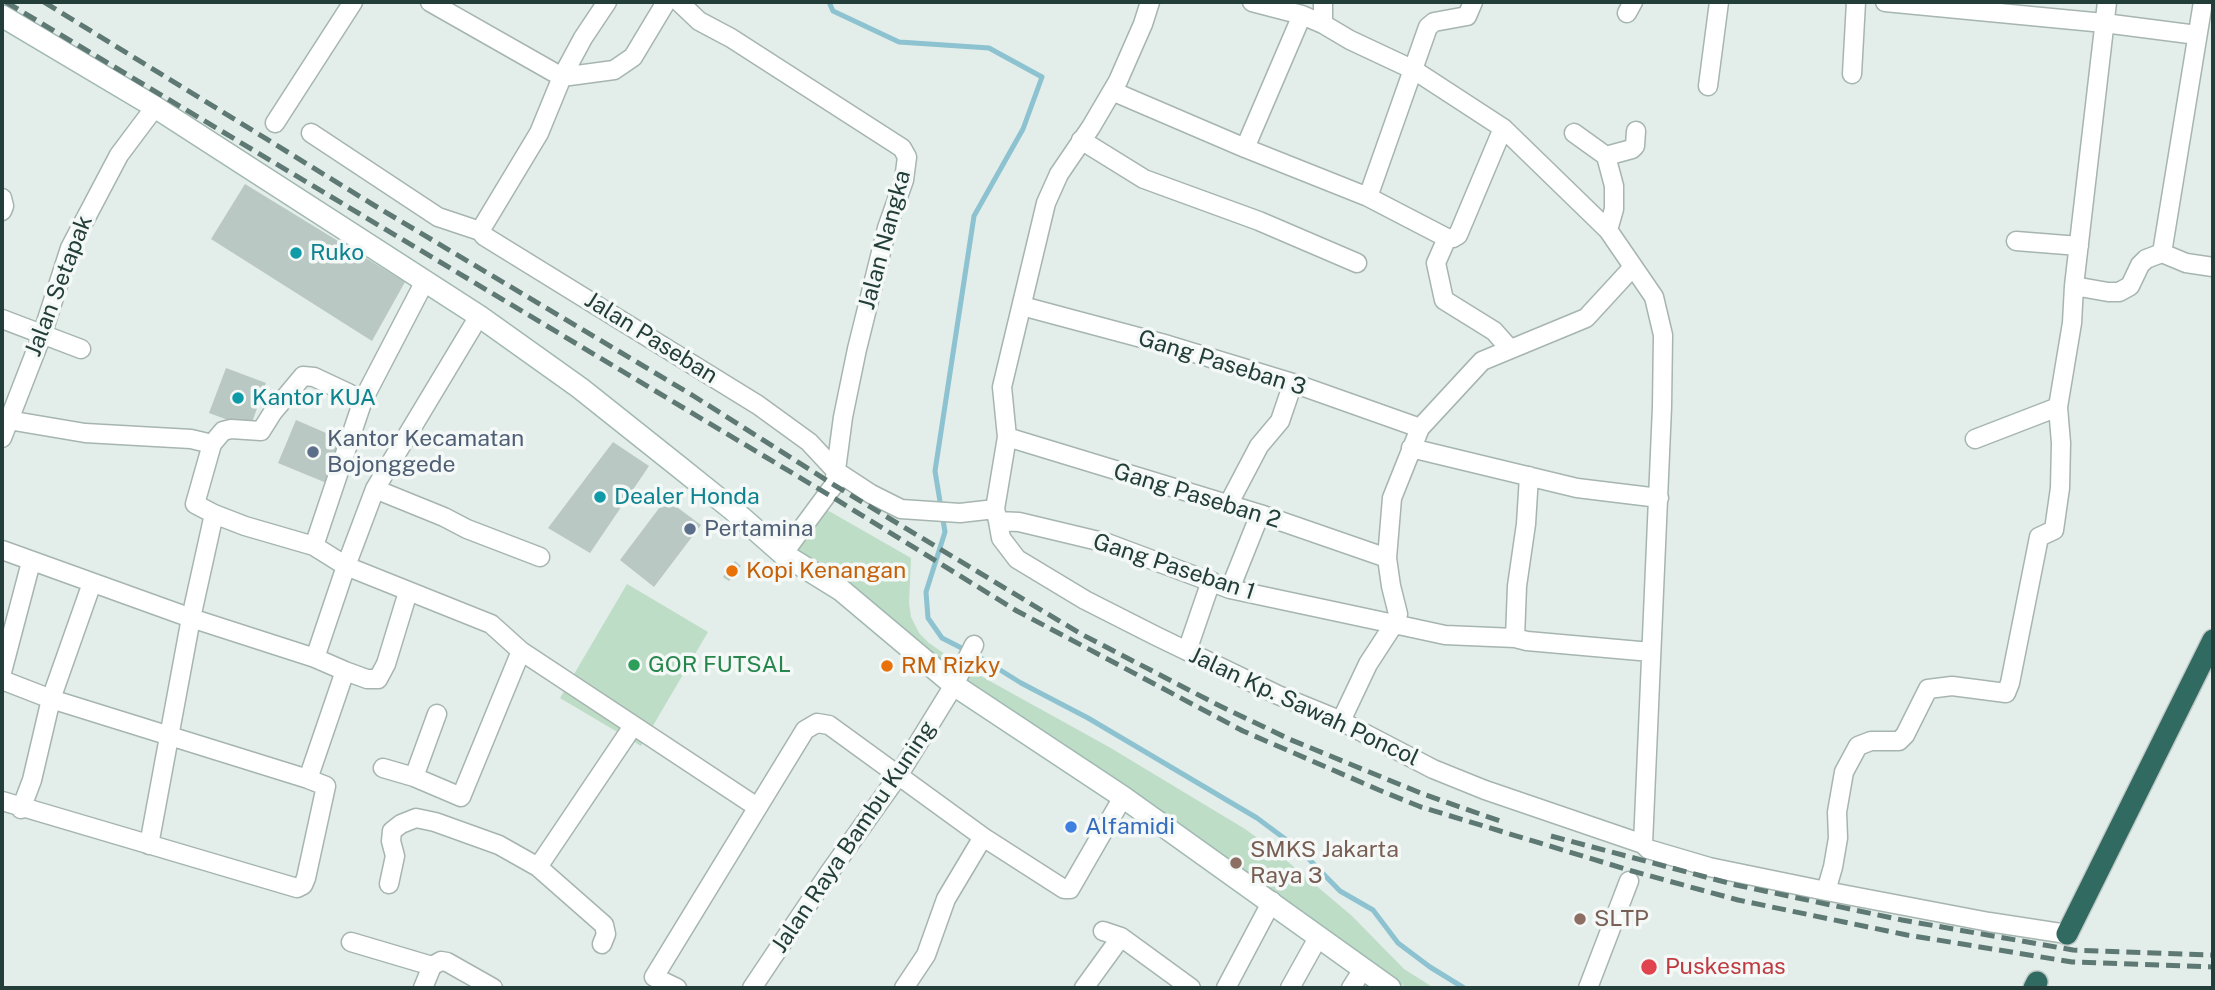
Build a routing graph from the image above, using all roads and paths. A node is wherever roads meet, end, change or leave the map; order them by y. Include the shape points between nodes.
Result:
1 (353, 2) edge
2 (430, 2) edge
3 (607, 2) edge
4 (666, 2) edge
5 (679, 2) edge
6 (1150, 2) edge
7 (1252, 2) edge
8 (1323, 2) edge
9 (1473, 2) edge
10 (1718, 2) edge
11 (1856, 2) edge
12 (1885, 2) edge
13 (2107, 2) edge
14 (2203, 2) edge
15 (1958, 5) edge
16 (1302, 15) junction
17 (2, 16) edge
18 (2105, 23) junction
19 (1323, 24) junction
20 (2197, 35) junction
21 (1414, 70) junction
22 (1852, 74) dead end
23 (562, 77) junction
24 (1709, 86) dead end
25 (1112, 91) junction
26 (155, 107) junction
27 (275, 123) dead end
28 (1503, 128) junction
29 (1636, 131) dead end
30 (312, 133) dead end
31 (1574, 133) dead end
32 (1081, 140) junction
33 (1245, 149) junction
34 (1606, 156) junction
35 (1368, 197) junction
36 (2, 198) edge
37 (2, 211) edge
38 (481, 230) junction
39 (1608, 230) junction
40 (1447, 238) junction
41 (2016, 241) dead end
42 (2079, 246) junction
43 (2162, 253) junction
44 (1357, 263) dead end
45 (1633, 267) junction
46 (2213, 267) edge
47 (425, 281) junction
48 (2074, 286) junction
49 (1022, 306) junction
50 (479, 316) junction
51 (2, 319) edge
52 (42, 335) junction
53 (81, 349) dead end
54 (1510, 349) junction
55 (1293, 383) junction
56 (363, 400) junction
57 (2058, 407) junction
58 (8, 420) junction
59 (1420, 428) junction
60 (1007, 436) junction
61 (2, 438) edge
62 (1975, 439) dead end
63 (212, 444) junction
64 (1411, 448) junction
65 (836, 471) junction
66 (1529, 477) junction
67 (375, 489) junction
68 (1659, 498) junction
69 (1228, 505) junction
70 (214, 514) junction
71 (1260, 514) junction
72 (997, 515) junction
73 (314, 546) junction
74 (2, 550) edge
75 (783, 554) junction
76 (540, 556) dead end
77 (1387, 558) junction
78 (30, 562) junction
79 (346, 566) junction
80 (1211, 581) junction
81 (92, 583) junction
82 (1230, 589) junction
83 (408, 592) junction
84 (191, 618) junction
85 (1394, 624) junction
86 (1515, 638) junction
87 (2213, 640) edge
88 (521, 651) junction
89 (1187, 651) junction
90 (1651, 652) junction
91 (970, 654) dead end
92 (315, 658) junction
93 (345, 671) junction
94 (2, 672) edge
95 (2, 680) edge
96 (954, 685) junction
97 (51, 699) junction
98 (437, 714) dead end
99 (1341, 721) junction
100 (633, 726) junction
101 (169, 735) junction
102 (383, 768) dead end
103 (898, 776) junction
104 (414, 778) junction
105 (308, 779) junction
106 (1123, 797) junction
107 (2, 801) edge
108 (757, 807) junction
109 (21, 808) junction
110 (983, 837) junction
111 (1643, 844) junction
112 (149, 845) junction
113 (538, 867) junction
114 (1629, 881) dead end
115 (389, 884) dead end
116 (1826, 891) junction
117 (1272, 901) junction
118 (1103, 931) dead end
119 (2067, 934) joint
120 (1319, 936) junction
121 (1121, 937) junction
122 (351, 942) dead end
123 (602, 944) dead end
124 (432, 966) junction
125 (1363, 969) junction
126 (650, 983) edge
127 (423, 988) edge
128 (493, 988) edge
129 (677, 988) edge
130 (752, 988) edge
131 (904, 988) edge
132 (1084, 988) edge
133 (1191, 988) edge
134 (1226, 988) edge
135 (1290, 988) edge
136 (1352, 988) edge
137 (1390, 988) edge
138 (1588, 988) edge

1 - 27 street
2 - 23 street
3 - 23 street
4 - 23 street via 634,57 614,70
5 - 65 street, Jalan Nangka via 699,20 902,148 907,156 857,349
6 - 25 street
7 - 16 street
8 - 19 street
9 - 21 street via 1467,16 1428,27
10 - 24 street
11 - 22 street
12 - 15 street
13 - 18 street
14 - 20 street
15 - 18 street
16 - 19 street
16 - 33 street
17 - 26 main road
18 - 20 street
18 - 42 street
19 - 21 street
20 - 43 street
21 - 28 street
21 - 35 street
23 - 38 street via 539,133
25 - 32 street
25 - 33 street
26 - 47 main road
26 - 52 street, Jalan Setapak via 119,155 89,209
28 - 39 street
28 - 40 street via 1458,235
29 - 34 street via 1632,149
30 - 38 street, Jalan Paseban via 438,216
31 - 34 street
32 - 44 street via 1144,179
32 - 49 street via 1046,203
33 - 35 street
34 - 39 street via 1615,186
35 - 40 street
36 - 37 street
38 - 65 street, Jalan Paseban via 758,405 809,442
39 - 45 street
40 - 54 street via 1436,263 1444,300 1494,331
41 - 42 street
42 - 48 street
43 - 46 street
43 - 48 street via 2140,265 2130,286 2119,292
45 - 54 street via 1586,317
45 - 68 street via 1654,297 1663,335
47 - 50 main road
47 - 56 street
48 - 57 street via 2073,323
49 - 55 street, Gang Paseban 3
49 - 60 street via 1002,387
50 - 67 street
50 - 75 main road via 580,388
51 - 52 street
52 - 53 street
52 - 58 street, Jalan Setapak
54 - 59 street via 1482,361
55 - 59 street, Gang Paseban 3
55 - 69 street via 1280,421 1259,446
56 - 63 street via 303,376 261,431 223,431
56 - 73 street
57 - 62 street
57 - 116 street via 2060,488 2054,530 2039,537 2006,693 1952,686 1928,689 1899,741 1858,746 1844,772 1838,838
58 - 61 street, Jalan Setapak
58 - 63 street via 85,433
59 - 64 street
60 - 69 street, Gang Paseban 2
60 - 72 street
63 - 70 street via 195,503
64 - 66 street
64 - 77 street via 1392,498
65 - 72 street, Jalan Paseban via 901,509
65 - 75 street via 829,495
66 - 68 street
66 - 86 street
67 - 76 street
67 - 79 street
68 - 90 street
69 - 71 street, Gang Paseban 2
70 - 73 street
70 - 84 street
71 - 77 street, Gang Paseban 2
71 - 82 street
72 - 80 street, Gang Paseban 1 via 1107,543
72 - 89 street, Jalan Kp. Sawah Poncol via 1001,538 1017,559 1085,600
73 - 79 street
74 - 78 street
75 - 96 main road via 841,590
77 - 85 street via 1398,614
78 - 81 street
78 - 94 street
79 - 83 street
79 - 92 street
80 - 82 street, Gang Paseban 1
80 - 89 street
81 - 84 street
81 - 97 street
82 - 85 street, Gang Paseban 1
83 - 88 street via 491,624
83 - 93 street via 378,680
84 - 92 street
84 - 101 street
85 - 86 street, Gang Paseban 1 via 1444,635
85 - 99 street via 1367,664
86 - 90 street, Gang Paseban 1
87 - 119 highway
88 - 100 street
88 - 104 street via 461,797
89 - 99 street, Jalan Kp. Sawah Poncol
90 - 111 street
91 - 96 street, Jalan Raya Bambu Kuning
92 - 93 street
93 - 105 street
95 - 97 street
96 - 103 street, Jalan Raya Bambu Kuning
96 - 106 main road
97 - 101 street
97 - 109 street
98 - 104 street
99 - 111 street, Jalan Kp. Sawah Poncol via 1433,769
100 - 108 street
100 - 113 street
101 - 105 street
101 - 112 street
102 - 104 street
103 - 108 street via 829,725 817,723 805,730
103 - 110 street
103 - 130 street, Jalan Raya Bambu Kuning
105 - 112 street via 326,786 306,878 296,888
106 - 110 street via 1070,889
106 - 117 main road
107 - 109 street
108 - 126 street
109 - 112 street
110 - 131 street via 946,899 926,955
111 - 116 street, Jalan Kp. Sawah Poncol via 1709,867
113 - 115 street via 499,845 416,818 392,831 395,856
113 - 123 street via 604,925
114 - 138 street
116 - 119 street, Jalan Kp. Sawah Poncol
117 - 120 main road
117 - 134 street
118 - 121 street
120 - 125 main road
120 - 135 street
121 - 132 street
121 - 133 street
122 - 124 street
124 - 127 street
124 - 128 street via 447,961
125 - 136 street
125 - 137 main road
126 - 129 street

